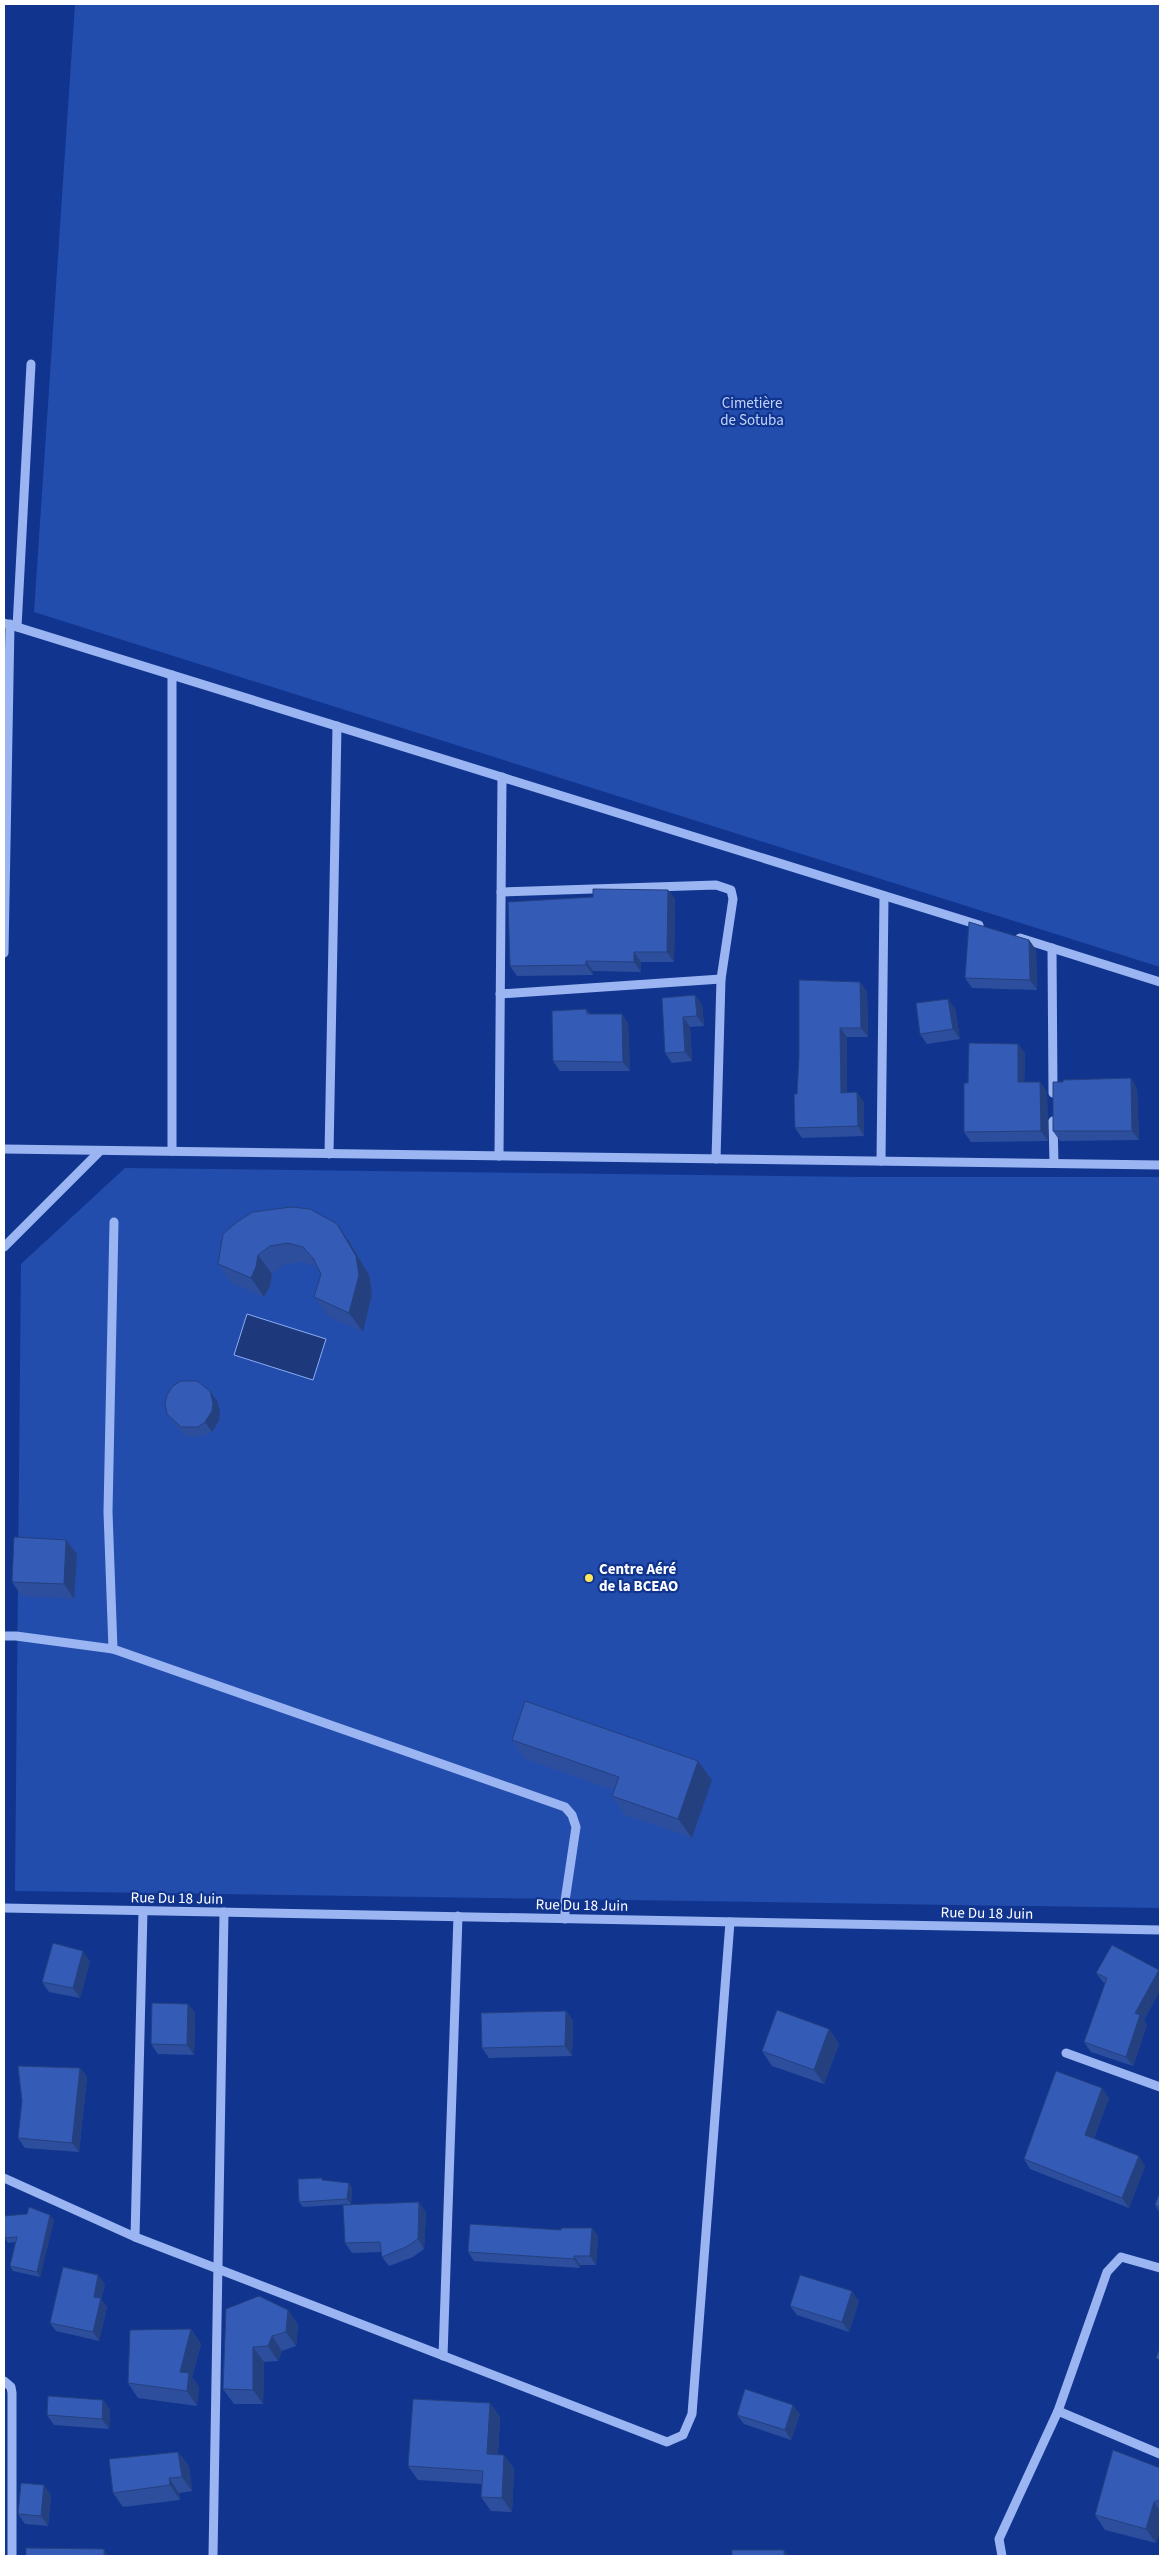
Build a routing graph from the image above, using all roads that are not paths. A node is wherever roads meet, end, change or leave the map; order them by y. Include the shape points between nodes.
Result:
1 (31, 364) dead end
2 (10, 625) edge
3 (172, 675) junction
4 (337, 726) junction
5 (502, 777) junction
6 (501, 892) junction
7 (884, 896) junction
8 (987, 928) edge
9 (1015, 936) edge
10 (1052, 948) junction
11 (4, 953) edge
12 (721, 979) junction
13 (1160, 982) edge
14 (500, 994) junction
15 (4, 1149) edge
16 (100, 1151) junction
17 (172, 1152) junction
18 (329, 1154) junction
19 (499, 1156) junction
20 (716, 1159) junction
21 (881, 1161) junction
22 (1054, 1163) junction
23 (1160, 1165) edge
24 (114, 1222) dead end
25 (4, 1247) edge
26 (4, 1636) edge
27 (113, 1649) junction
28 (4, 1908) edge
29 (143, 1911) junction
30 (224, 1912) junction
31 (458, 1916) junction
32 (565, 1919) junction
33 (730, 1922) junction
34 (1160, 1930) edge
35 (1066, 2053) dead end
36 (1160, 2087) edge
37 (4, 2178) edge
38 (135, 2237) junction
39 (1160, 2268) edge
40 (218, 2269) junction
41 (443, 2356) junction
42 (4, 2381) edge
43 (1058, 2410) junction
44 (1160, 2454) edge
45 (12, 2556) edge
46 (213, 2556) edge
47 (1002, 2556) edge

1 - 2 street
2 - 3 street
2 - 11 street
3 - 4 street
3 - 17 street
4 - 5 street
4 - 18 street
5 - 6 street
5 - 7 street
6 - 12 street via 716,885 731,890 733,899
6 - 14 street
7 - 8 street
7 - 21 street
9 - 10 street
10 - 13 street
10 - 22 street
12 - 14 street
12 - 20 street
14 - 19 street
15 - 16 street
16 - 17 street
16 - 25 street
17 - 18 street
18 - 19 street
19 - 20 street
20 - 21 street
21 - 22 street
22 - 23 street
24 - 27 street via 108,1512
26 - 27 street
27 - 32 street via 565,1807 576,1826
28 - 29 street, Rue Du 18 Juin
29 - 30 street, Rue Du 18 Juin
29 - 38 street
30 - 31 street, Rue Du 18 Juin
30 - 40 street
31 - 32 street, Rue Du 18 Juin
31 - 41 street
32 - 33 street, Rue Du 18 Juin
33 - 34 street, Rue Du 18 Juin
33 - 41 street via 692,2414 683,2435 667,2442
35 - 36 street
37 - 38 street
38 - 40 street
39 - 43 street via 1121,2257 1107,2272
40 - 41 street
40 - 46 street
42 - 45 street via 12,2393
43 - 44 street
43 - 47 street via 999,2540

